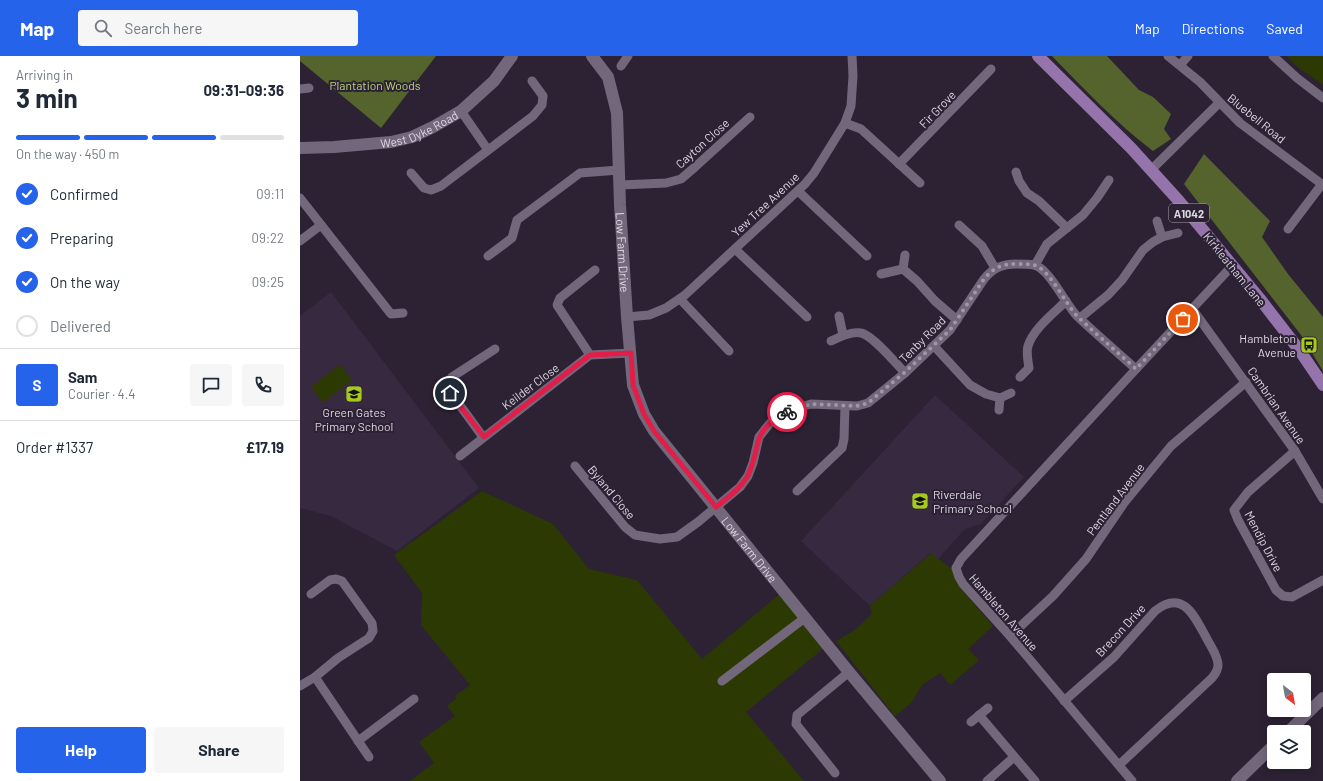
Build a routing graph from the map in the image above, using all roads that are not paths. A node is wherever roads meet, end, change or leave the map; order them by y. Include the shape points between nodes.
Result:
1 (512, 56) edge
2 (592, 56) edge
3 (628, 56) edge
4 (852, 56) edge
5 (1038, 56) edge
6 (1168, 56) edge
7 (1188, 56) edge
8 (1273, 56) edge
9 (1180, 65) junction
10 (621, 66) dead end
11 (991, 69) dead end
12 (532, 81) dead end
13 (1323, 98) edge
14 (1219, 103) junction
15 (461, 111) junction
16 (750, 116) dead end
17 (845, 123) junction
18 (300, 148) edge
19 (488, 150) junction
20 (899, 164) junction
21 (619, 170) junction
22 (1151, 170) junction
23 (411, 172) dead end
24 (1016, 172) dead end
25 (1109, 180) dead end
26 (920, 183) dead end
27 (620, 185) junction
28 (1322, 185) edge
29 (798, 191) junction
30 (300, 198) edge
31 (1157, 221) dead end
32 (321, 225) junction
33 (959, 225) dead end
34 (1067, 228) junction
35 (1288, 230) dead end
36 (1178, 233) dead end
37 (1162, 237) junction
38 (300, 241) edge
39 (735, 249) junction
40 (859, 249) junction
41 (852, 255) dead end
42 (905, 255) dead end
43 (488, 256) dead end
44 (867, 256) dead end
45 (1035, 265) junction
46 (1232, 266) junction
47 (995, 268) junction
48 (903, 269) junction
49 (595, 270) dead end
50 (881, 274) dead end
51 (680, 299) junction
52 (1066, 301) junction
53 (807, 304) dead end
54 (1192, 310) junction
55 (403, 313) dead end
56 (839, 316) dead end
57 (627, 318) junction
58 (1080, 318) junction
59 (957, 320) junction
60 (843, 336) junction
61 (831, 341) dead end
62 (934, 346) junction
63 (495, 349) dead end
64 (729, 352) dead end
65 (631, 353) junction
66 (590, 355) junction
67 (1136, 369) junction
68 (905, 372) junction
69 (1020, 377) dead end
70 (1246, 382) junction
71 (1323, 385) edge
72 (1011, 393) dead end
73 (1000, 398) junction
74 (845, 406) junction
75 (999, 410) dead end
76 (484, 437) junction
77 (1295, 451) junction
78 (460, 456) dead end
79 (575, 466) dead end
80 (797, 491) dead end
81 (1323, 499) edge
82 (716, 507) junction
83 (1323, 580) edge
84 (311, 594) dead end
85 (806, 617) junction
86 (1010, 636) junction
87 (849, 672) junction
88 (314, 677) junction
89 (722, 681) dead end
90 (300, 686) edge
91 (1323, 698) edge
92 (414, 699) dead end
93 (1064, 701) junction
94 (988, 708) dead end
95 (979, 715) junction
96 (971, 722) dead end
97 (1295, 725) edge
98 (358, 741) junction
99 (1267, 752) edge
100 (369, 757) dead end
101 (1014, 757) junction
102 (1119, 765) junction
103 (836, 772) dead end
104 (940, 781) edge
105 (987, 781) edge
106 (1035, 781) edge
107 (1132, 781) edge
108 (1237, 781) edge

1 - 15 street, West Dyke Road via 494,81
2 - 21 street, Low Farm Drive via 608,77 617,113
3 - 10 street
4 - 17 street, Yew Tree Avenue via 852,106
5 - 22 main road, Kirkleatham Lane / A1042
6 - 9 street, Bluebell Road
7 - 9 street
8 - 13 street
9 - 14 street, Bluebell Road
11 - 20 street, Fir Grove
12 - 19 street via 543,96 542,105 533,116
14 - 22 street
14 - 28 street, Bluebell Road via 1240,123
15 - 18 street, West Dyke Road via 426,131 391,142
15 - 19 street
16 - 27 street, Cayton Close via 681,179 666,183
17 - 20 street via 861,129
17 - 29 street, Yew Tree Avenue via 814,173
19 - 23 street via 441,186 431,190 424,188
20 - 26 street
21 - 27 street, Low Farm Drive
21 - 43 street via 580,173 517,220 512,238
22 - 46 main road, Kirkleatham Lane / A1042
24 - 34 street via 1027,193
25 - 34 street via 1083,215
27 - 57 street, Low Farm Drive
28 - 35 street
29 - 39 street, Yew Tree Avenue
29 - 40 street
30 - 32 street
31 - 37 street
32 - 38 street
32 - 55 street via 391,314
33 - 47 street via 982,246
34 - 45 street via 1047,244
36 - 37 street
37 - 58 street via 1142,250 1122,280
39 - 51 street, Yew Tree Avenue
39 - 53 street via 804,314
40 - 41 street
40 - 44 street
42 - 48 street
45 - 47 street via 1013,264
45 - 52 street via 1046,274
46 - 54 street, Hambleton Avenue
46 - 71 main road, Kirkleatham Lane / A1042 via 1300,351
47 - 59 street, Tenby Road via 984,279
48 - 50 street
48 - 59 street
49 - 66 street via 560,298 557,306
51 - 57 street, Yew Tree Avenue via 648,315
51 - 64 street
52 - 58 street
52 - 69 street via 1032,338 1027,356 1029,368
54 - 67 street, Hambleton Avenue
54 - 70 street, Cambrian Avenue
56 - 60 street
57 - 65 street, Low Farm Drive
58 - 67 street
59 - 62 street, Tenby Road
60 - 61 street
60 - 68 street via 860,332 868,336
62 - 68 street, Tenby Road
62 - 73 street via 970,385
63 - 76 street via 452,377 447,385 450,393
65 - 66 street
65 - 82 street, Low Farm Drive via 633,385 644,414 654,431
66 - 76 street, Keilder Close
67 - 86 street, Hambleton Avenue via 961,559 956,568 963,584
68 - 74 street, Tenby Road via 868,403
70 - 77 street, Cambrian Avenue
70 - 86 street, Pentland Avenue via 1171,446 1124,503 1086,559 1053,596
72 - 73 street
73 - 75 street
74 - 80 street via 842,448
74 - 82 street, Tenby Road via 811,404 781,414 759,437 748,476 740,487
76 - 78 street, Keilder Close
77 - 81 street, Cambrian Avenue
77 - 83 street, Mendip Drive via 1248,492 1234,510 1276,590 1283,596 1292,597
79 - 82 street, Byland Close via 625,527 635,535 660,539 677,537
82 - 85 street, Low Farm Drive
84 - 88 street via 330,580 342,581 372,623 373,631 369,638
85 - 87 street, Low Farm Drive
85 - 89 street
86 - 93 street, Hambleton Avenue
87 - 103 street via 797,715 796,724
87 - 104 street, Low Farm Drive
88 - 90 street
88 - 98 street
91 - 97 street
92 - 98 street
93 - 102 street, Hambleton Avenue
93 - 102 street, Brecon Drive via 1114,657 1160,607 1174,602 1186,607 1193,614 1218,659 1218,671
94 - 95 street
95 - 96 street
95 - 101 street
98 - 100 street
99 - 108 street
101 - 105 street
101 - 106 street
102 - 107 street, Hambleton Avenue

